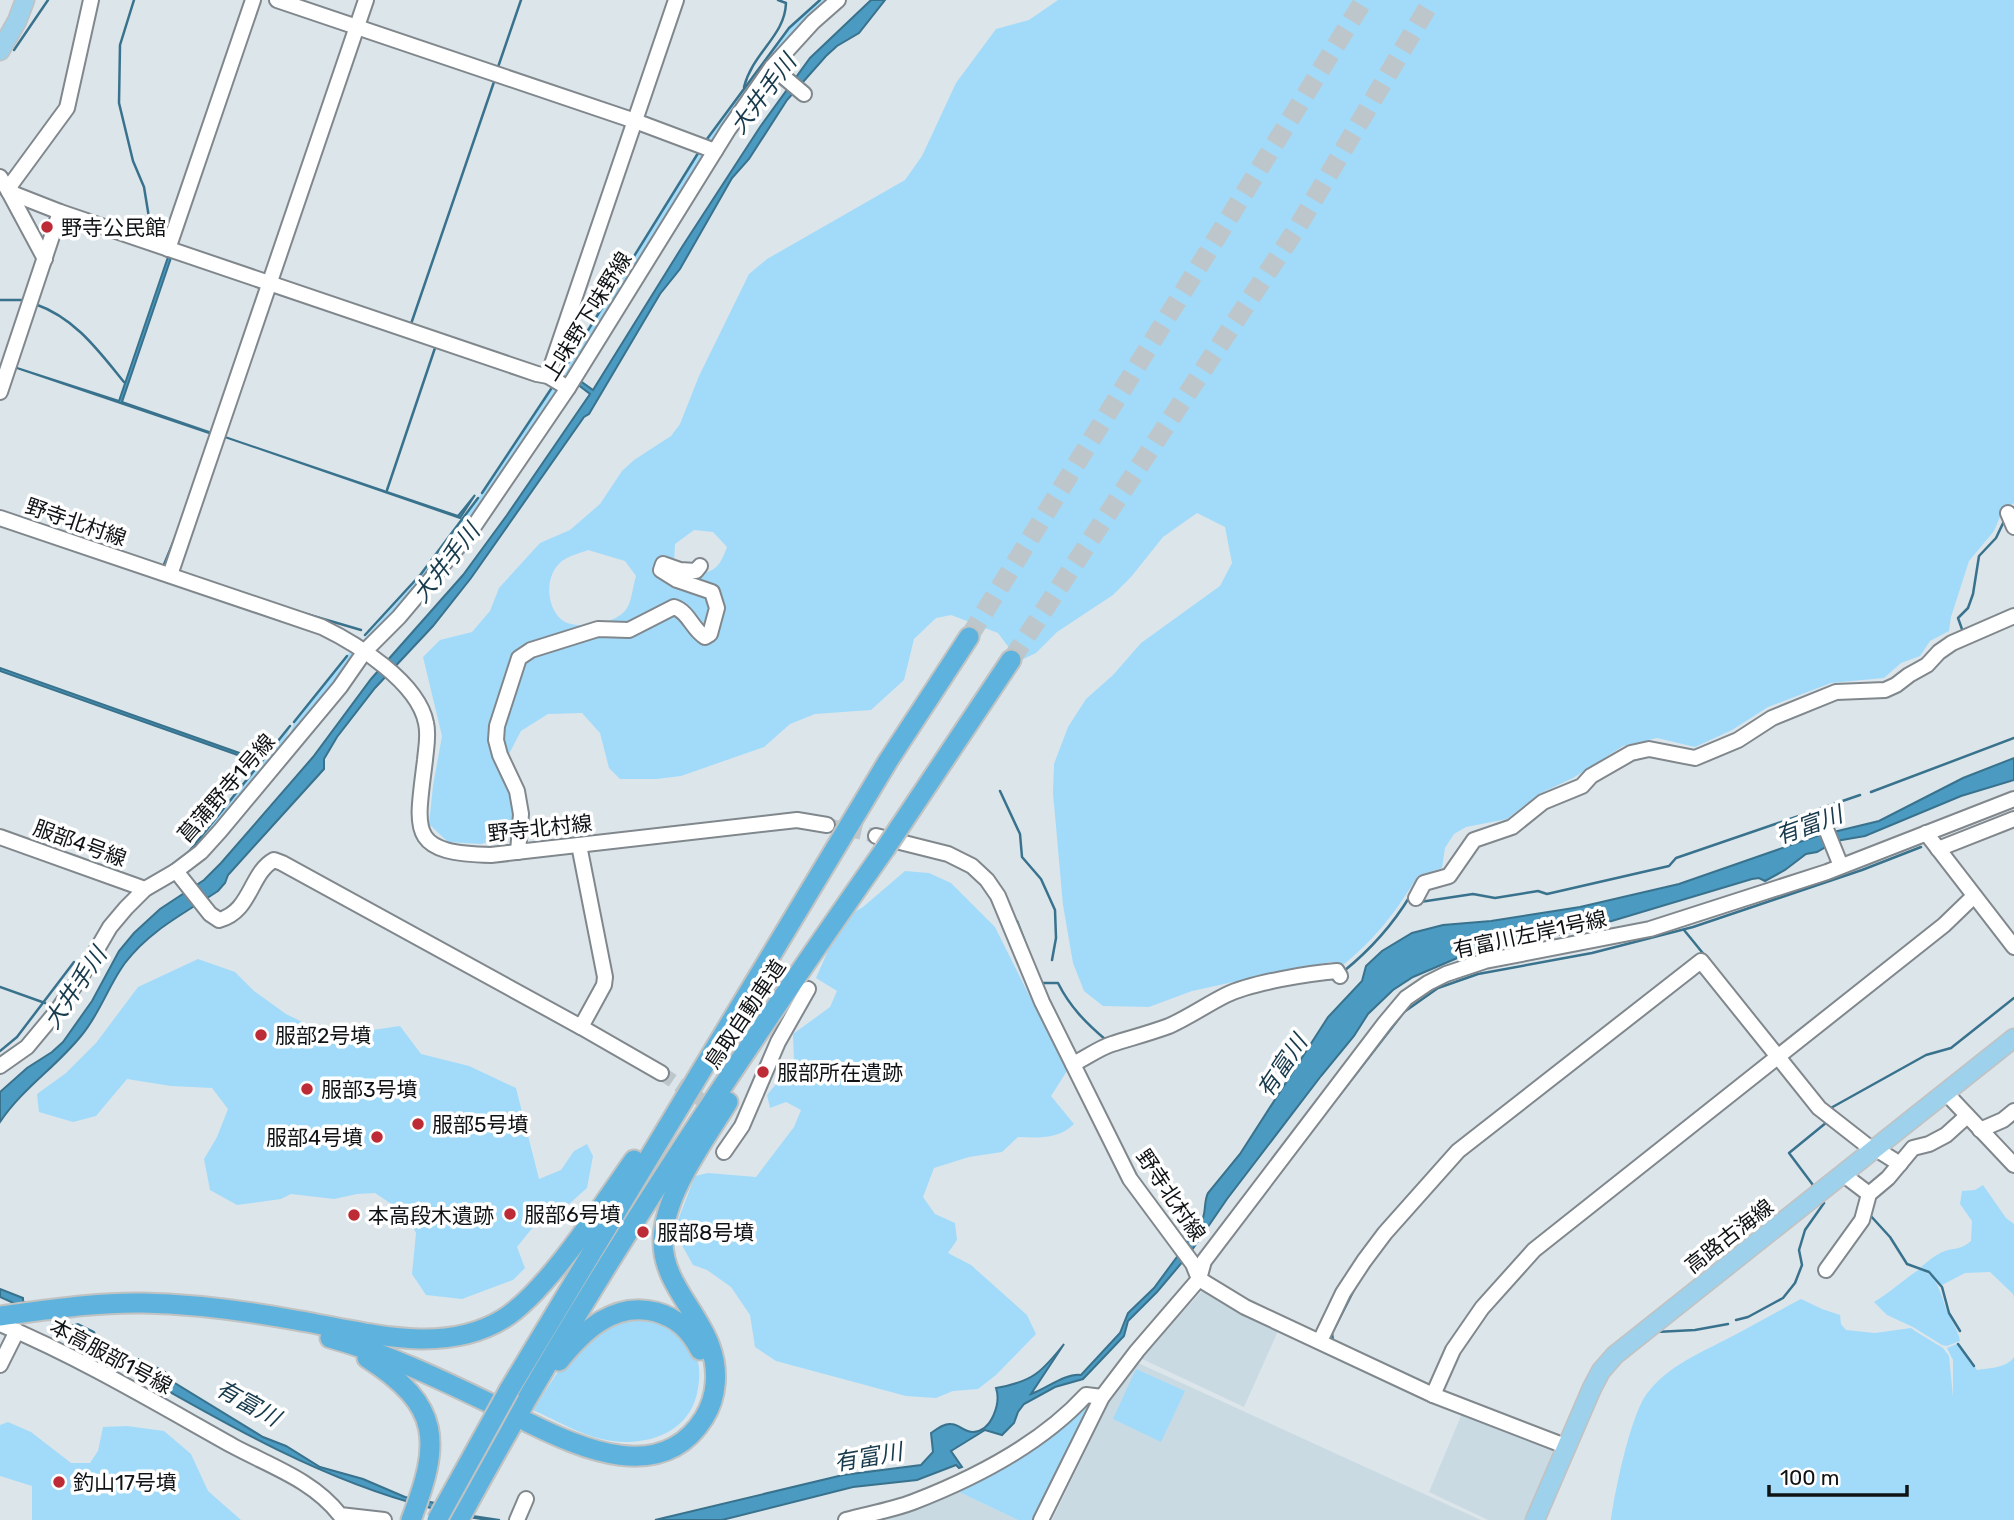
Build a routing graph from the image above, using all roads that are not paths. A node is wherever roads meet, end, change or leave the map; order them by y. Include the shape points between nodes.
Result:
1 (25, 0) edge
2 (91, 0) edge
3 (253, 0) edge
4 (277, 0) edge
5 (366, 0) edge
6 (676, 0) edge
7 (838, 0) edge
8 (356, 28) junction
9 (0, 51) edge
10 (775, 69) junction
11 (804, 94) dead end
12 (635, 121) junction
13 (715, 151) junction
14 (0, 177) edge
15 (9, 192) junction
16 (60, 212) junction
17 (168, 249) junction
18 (45, 259) junction
19 (269, 283) junction
20 (548, 376) junction
21 (568, 388) junction
22 (0, 392) edge
23 (2008, 513) dead end
24 (0, 518) edge
25 (2014, 527) edge
26 (700, 566) dead end
27 (170, 575) junction
28 (2014, 616) edge
29 (969, 637) tunnel mouth
30 (369, 654) junction
31 (1011, 660) tunnel mouth
32 (2014, 799) edge
33 (2014, 819) edge
34 (1824, 821) dead end
35 (827, 825) tunnel mouth
36 (1926, 833) junction
37 (0, 837) edge
38 (881, 843) junction
39 (579, 845) junction
40 (1938, 849) junction
41 (518, 852) junction
42 (1840, 864) junction
43 (179, 875) junction
44 (145, 889) junction
45 (1974, 896) junction
46 (1416, 898) dead end
47 (827, 932) junction
48 (2014, 947) edge
49 (1340, 976) dead end
50 (808, 989) dead end
51 (581, 1027) junction
52 (2014, 1038) edge
53 (716, 1050) junction
54 (1779, 1057) junction
55 (1073, 1064) junction
56 (0, 1066) edge
57 (661, 1073) tunnel mouth
58 (1946, 1093) junction
59 (2014, 1111) edge
60 (1966, 1116) junction
61 (1980, 1130) junction
62 (1875, 1150) junction
63 (724, 1152) dead end
64 (1900, 1164) junction
65 (2014, 1165) edge
66 (1844, 1175) junction
67 (1869, 1194) junction
68 (1826, 1270) dead end
69 (1199, 1279) junction
70 (142, 1306) junction
71 (0, 1316) edge
72 (6, 1326) edge
73 (292, 1327) junction
74 (343, 1330) junction
75 (1320, 1341) junction
76 (0, 1365) edge
77 (1433, 1395) junction
78 (1102, 1397) junction
79 (518, 1407) junction
80 (504, 1439) junction
81 (1565, 1446) junction
82 (526, 1499) dead end
83 (342, 1517) edge
84 (384, 1520) edge
85 (411, 1520) edge
86 (437, 1520) edge
87 (459, 1520) edge
88 (517, 1520) edge
89 (846, 1520) edge
90 (1041, 1520) edge
91 (1535, 1520) edge

1 - 9 main road
2 - 15 street via 66,108
3 - 17 street
4 - 8 street
5 - 8 street
6 - 12 street
7 - 10 street, 上味野下味野線 via 813,22
8 - 12 street
8 - 19 street
10 - 11 street
10 - 13 street, 上味野下味野線
12 - 13 street
12 - 20 street
13 - 21 street, 上味野下味野線
14 - 15 street
15 - 16 street
15 - 18 street
16 - 17 street
16 - 18 street
17 - 19 street
18 - 22 street
19 - 20 street
19 - 27 street
20 - 21 street
21 - 30 street, 上味野下味野線 via 468,535
23 - 25 street
24 - 27 street, 野寺北村線
26 - 41 street via 696,571 663,564 661,570 712,592 717,608 705,637 683,610 674,607 629,630 598,629 519,658 496,740 517,791 521,814
27 - 30 street, 野寺北村線 via 322,627
28 - 46 street via 1952,643 1927,665 1885,690 1836,692 1772,718 1738,740 1695,758 1649,749 1631,753 1582,786 1543,802 1512,827 1474,840 1449,876 1424,884
29 - 53 highway, 鳥取自動車道 via 888,761
30 - 41 street, 野寺北村線 via 402,683 427,723 419,813 429,844 461,854
30 - 43 street, 菖蒲野寺1号線
31 - 38 highway, 鳥取自動車道, bridge via 899,828
32 - 36 street
33 - 40 street
34 - 42 street
35 - 39 street, 野寺北村線 via 797,820
36 - 40 street
36 - 42 street, 有富川左岸1号線
37 - 44 street, 服部4号線
38 - 47 highway, 鳥取自動車道
38 - 55 street, 野寺北村線 via 948,854 972,866 986,880 998,896
39 - 41 street, 野寺北村線
39 - 51 street via 605,977
40 - 45 street
42 - 69 street, 有富川左岸1号線 via 1650,929 1485,961 1428,983 1406,998 1337,1084 1204,1261
43 - 44 street, 菖蒲野寺1号線
43 - 51 street via 219,920 229,918 247,899 274,860
44 - 56 street, 菖蒲野寺1号線 via 110,927 57,1011 27,1047
45 - 48 street
45 - 54 street
47 - 79 highway, 鳥取自動車道 via 622,1239
47 - 79 highway via 681,1181 665,1220 663,1243 671,1276 702,1329 715,1364 709,1410 686,1440 643,1455 601,1453 576,1446
49 - 55 street via 1337,971 1323,972 1228,994 1171,1025 1110,1045
50 - 63 street
51 - 57 street
52 - 58 main road, 高路古海線
53 - 74 highway via 689,1075 552,1272 517,1309 481,1329 431,1339
53 - 79 highway, 鳥取自動車道 via 605,1229
54 - 62 street via 1819,1108
54 - 75 street via 1701,961 1458,1151 1364,1261
54 - 77 street via 1534,1250 1475,1318 1453,1350
55 - 69 street, 野寺北村線 via 1130,1179 1193,1264
58 - 60 street
58 - 62 main road, 高路古海線
59 - 61 street
60 - 61 street
60 - 64 street via 1946,1135 1913,1148
61 - 65 street
62 - 64 street
62 - 66 main road, 高路古海線
64 - 67 street
66 - 67 street
66 - 81 main road, 高路古海線 via 1615,1355 1601,1371
67 - 68 street via 1861,1220
69 - 75 street via 1245,1307
69 - 78 street, 有富川左岸1号線
70 - 71 highway
70 - 72 highway
70 - 73 highway
70 - 74 highway via 225,1310
72 - 76 street
72 - 83 street, 本高服部1号線 via 304,1482
73 - 79 highway via 360,1346
73 - 85 highway via 364,1356 409,1389 421,1407 432,1445
74 - 79 highway
75 - 77 street
77 - 81 street
78 - 89 street via 1086,1395 1044,1433 953,1485 911,1503
78 - 90 street, 有富川左岸1号線
79 - 80 highway
79 - 80 highway via 569,1433 607,1445 629,1448 661,1443 694,1418 702,1403 706,1366 679,1322 643,1310 616,1313 571,1346
79 - 86 highway, bridge
80 - 87 highway
81 - 91 main road, 高路古海線
82 - 88 street
83 - 84 street, 本高服部1号線

